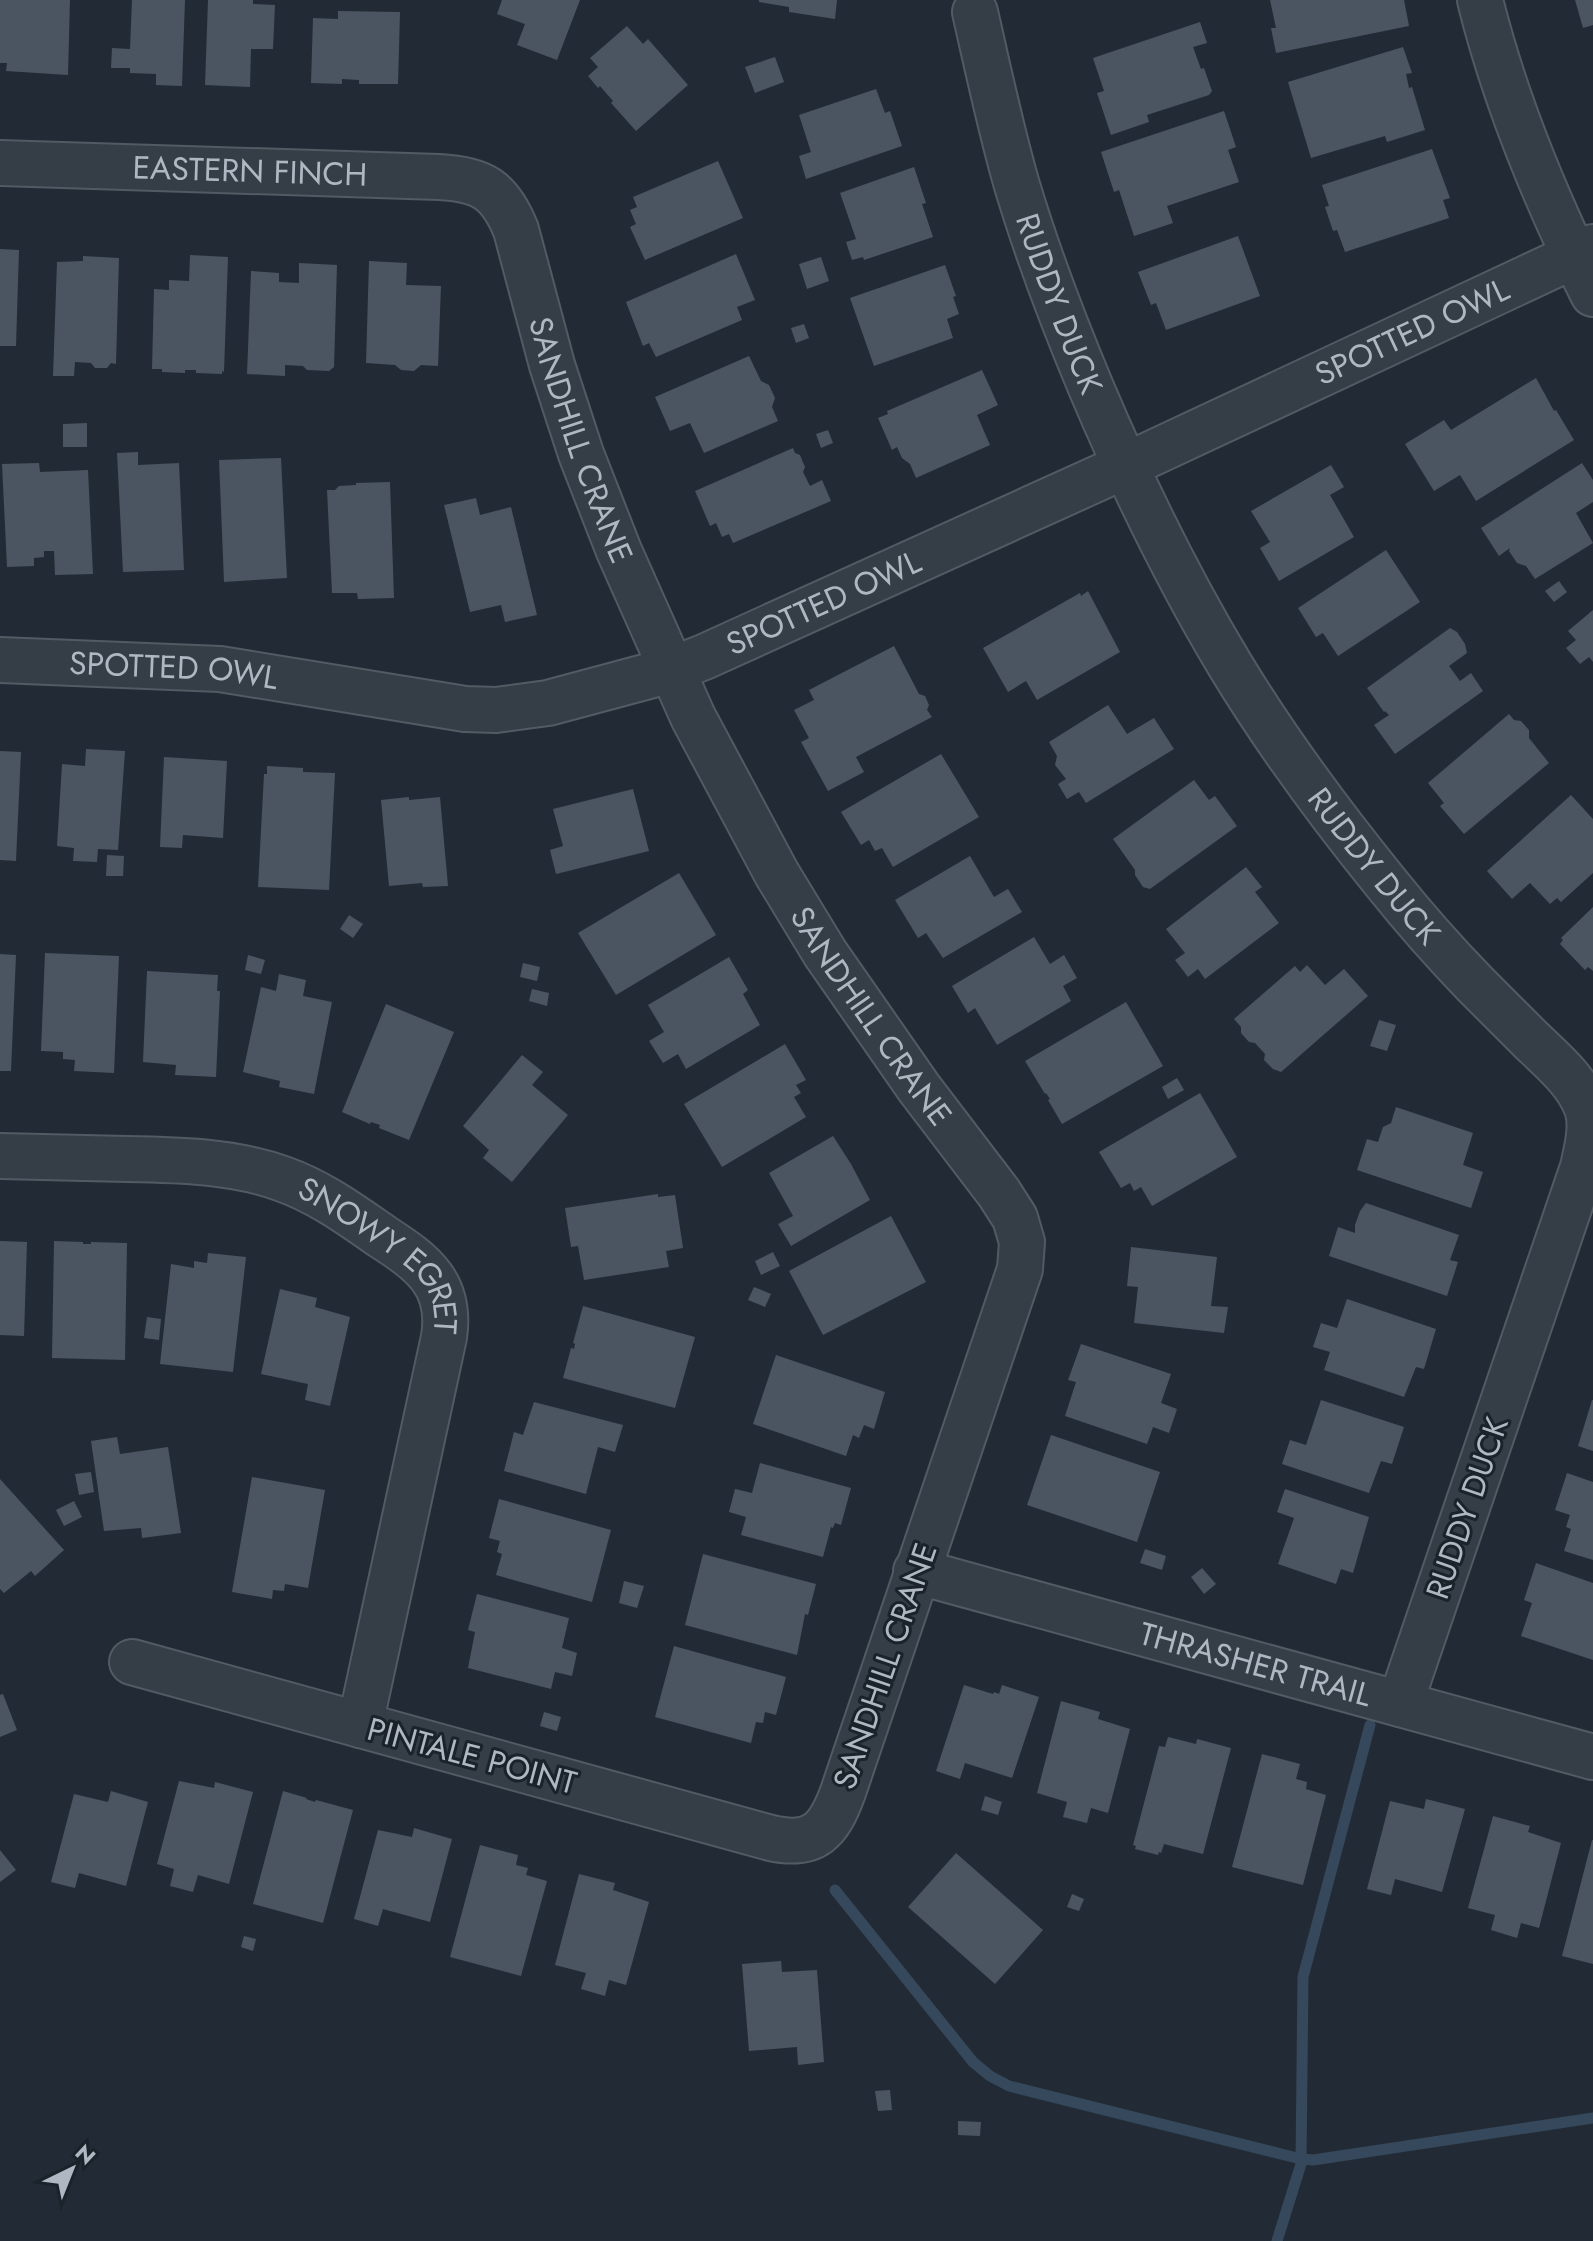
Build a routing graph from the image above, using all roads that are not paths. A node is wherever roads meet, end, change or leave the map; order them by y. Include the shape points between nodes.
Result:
1 (1480, 0) edge
2 (975, 12) dead end
3 (0, 163) edge
4 (496, 193) joint
5 (1587, 266) edge
6 (1125, 466) junction
7 (0, 660) edge
8 (671, 670) junction
9 (0, 1156) edge
10 (916, 1571) junction
11 (132, 1662) dead end
12 (1400, 1704) junction
13 (360, 1725) junction
14 (1593, 1757) edge
15 (812, 1837) joint

1 - 5 street via 1541,183
2 - 6 street, RUDDY DUCK via 1002,130 1041,260
3 - 4 street, EASTERN FINCH via 449,177
4 - 8 street, SANDHILL CRANE via 516,230 581,454
5 - 6 street, SPOTTED OWL
6 - 8 street, SPOTTED OWL
6 - 12 street, RUDDY DUCK via 1230,665 1273,731 1388,885 1566,1075 1588,1111 1583,1167
7 - 8 street, SPOTTED OWL via 220,669 465,709 539,704
8 - 10 street, SANDHILL CRANE via 730,788 825,953 999,1193 1019,1230 1020,1269
9 - 13 street, SNOWY EGRET via 182,1160 257,1171 329,1201 411,1255 432,1278 445,1304 444,1337
10 - 12 street, THRASHER TRAIL
10 - 15 street, SANDHILL CRANE via 836,1811
11 - 13 street, PINTALE POINT
12 - 14 street, THRASHER TRAIL
13 - 15 street, PINTALE POINT via 771,1838 795,1842

